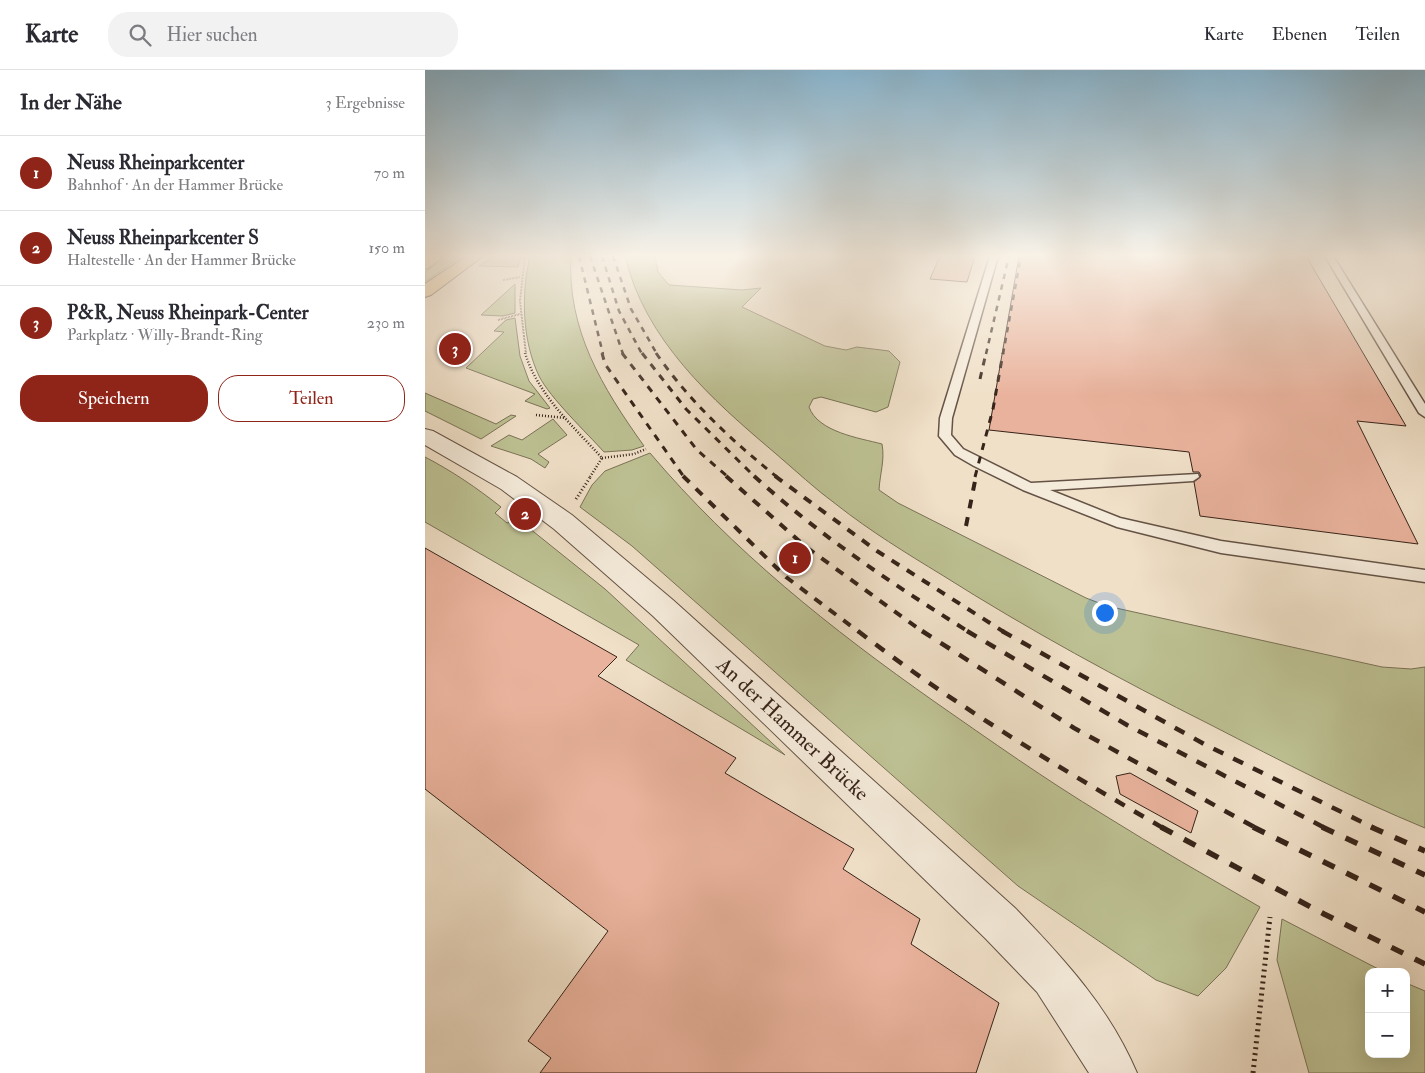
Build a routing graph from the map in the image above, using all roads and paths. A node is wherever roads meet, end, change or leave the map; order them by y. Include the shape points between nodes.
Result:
1 (520, 303) edge
2 (979, 303) edge
3 (1358, 303) edge
4 (520, 314) junction
5 (498, 320) dead end
6 (1425, 413) edge
7 (536, 415) dead end
8 (566, 418) junction
9 (425, 436) edge
10 (646, 448) dead end
11 (602, 458) junction
12 (1193, 477) dead end
13 (1028, 488) junction
14 (560, 519) junction
15 (1425, 576) edge
16 (1271, 917) dead end
17 (1113, 1073) edge
18 (1253, 1073) edge

1 - 4 path
2 - 13 lane via 946,418 945,436 959,452
3 - 6 lane
4 - 5 path
4 - 8 path via 526,355 535,379
7 - 8 path via 545,413
8 - 11 path
9 - 14 street, An der Hammer Brücke via 509,483
10 - 11 path via 634,454
11 - 14 path
12 - 13 lane
13 - 15 lane via 1117,522 1221,547
14 - 17 street, An der Hammer Brücke via 663,608 1000,922 1052,977 1100,1046
16 - 18 path

